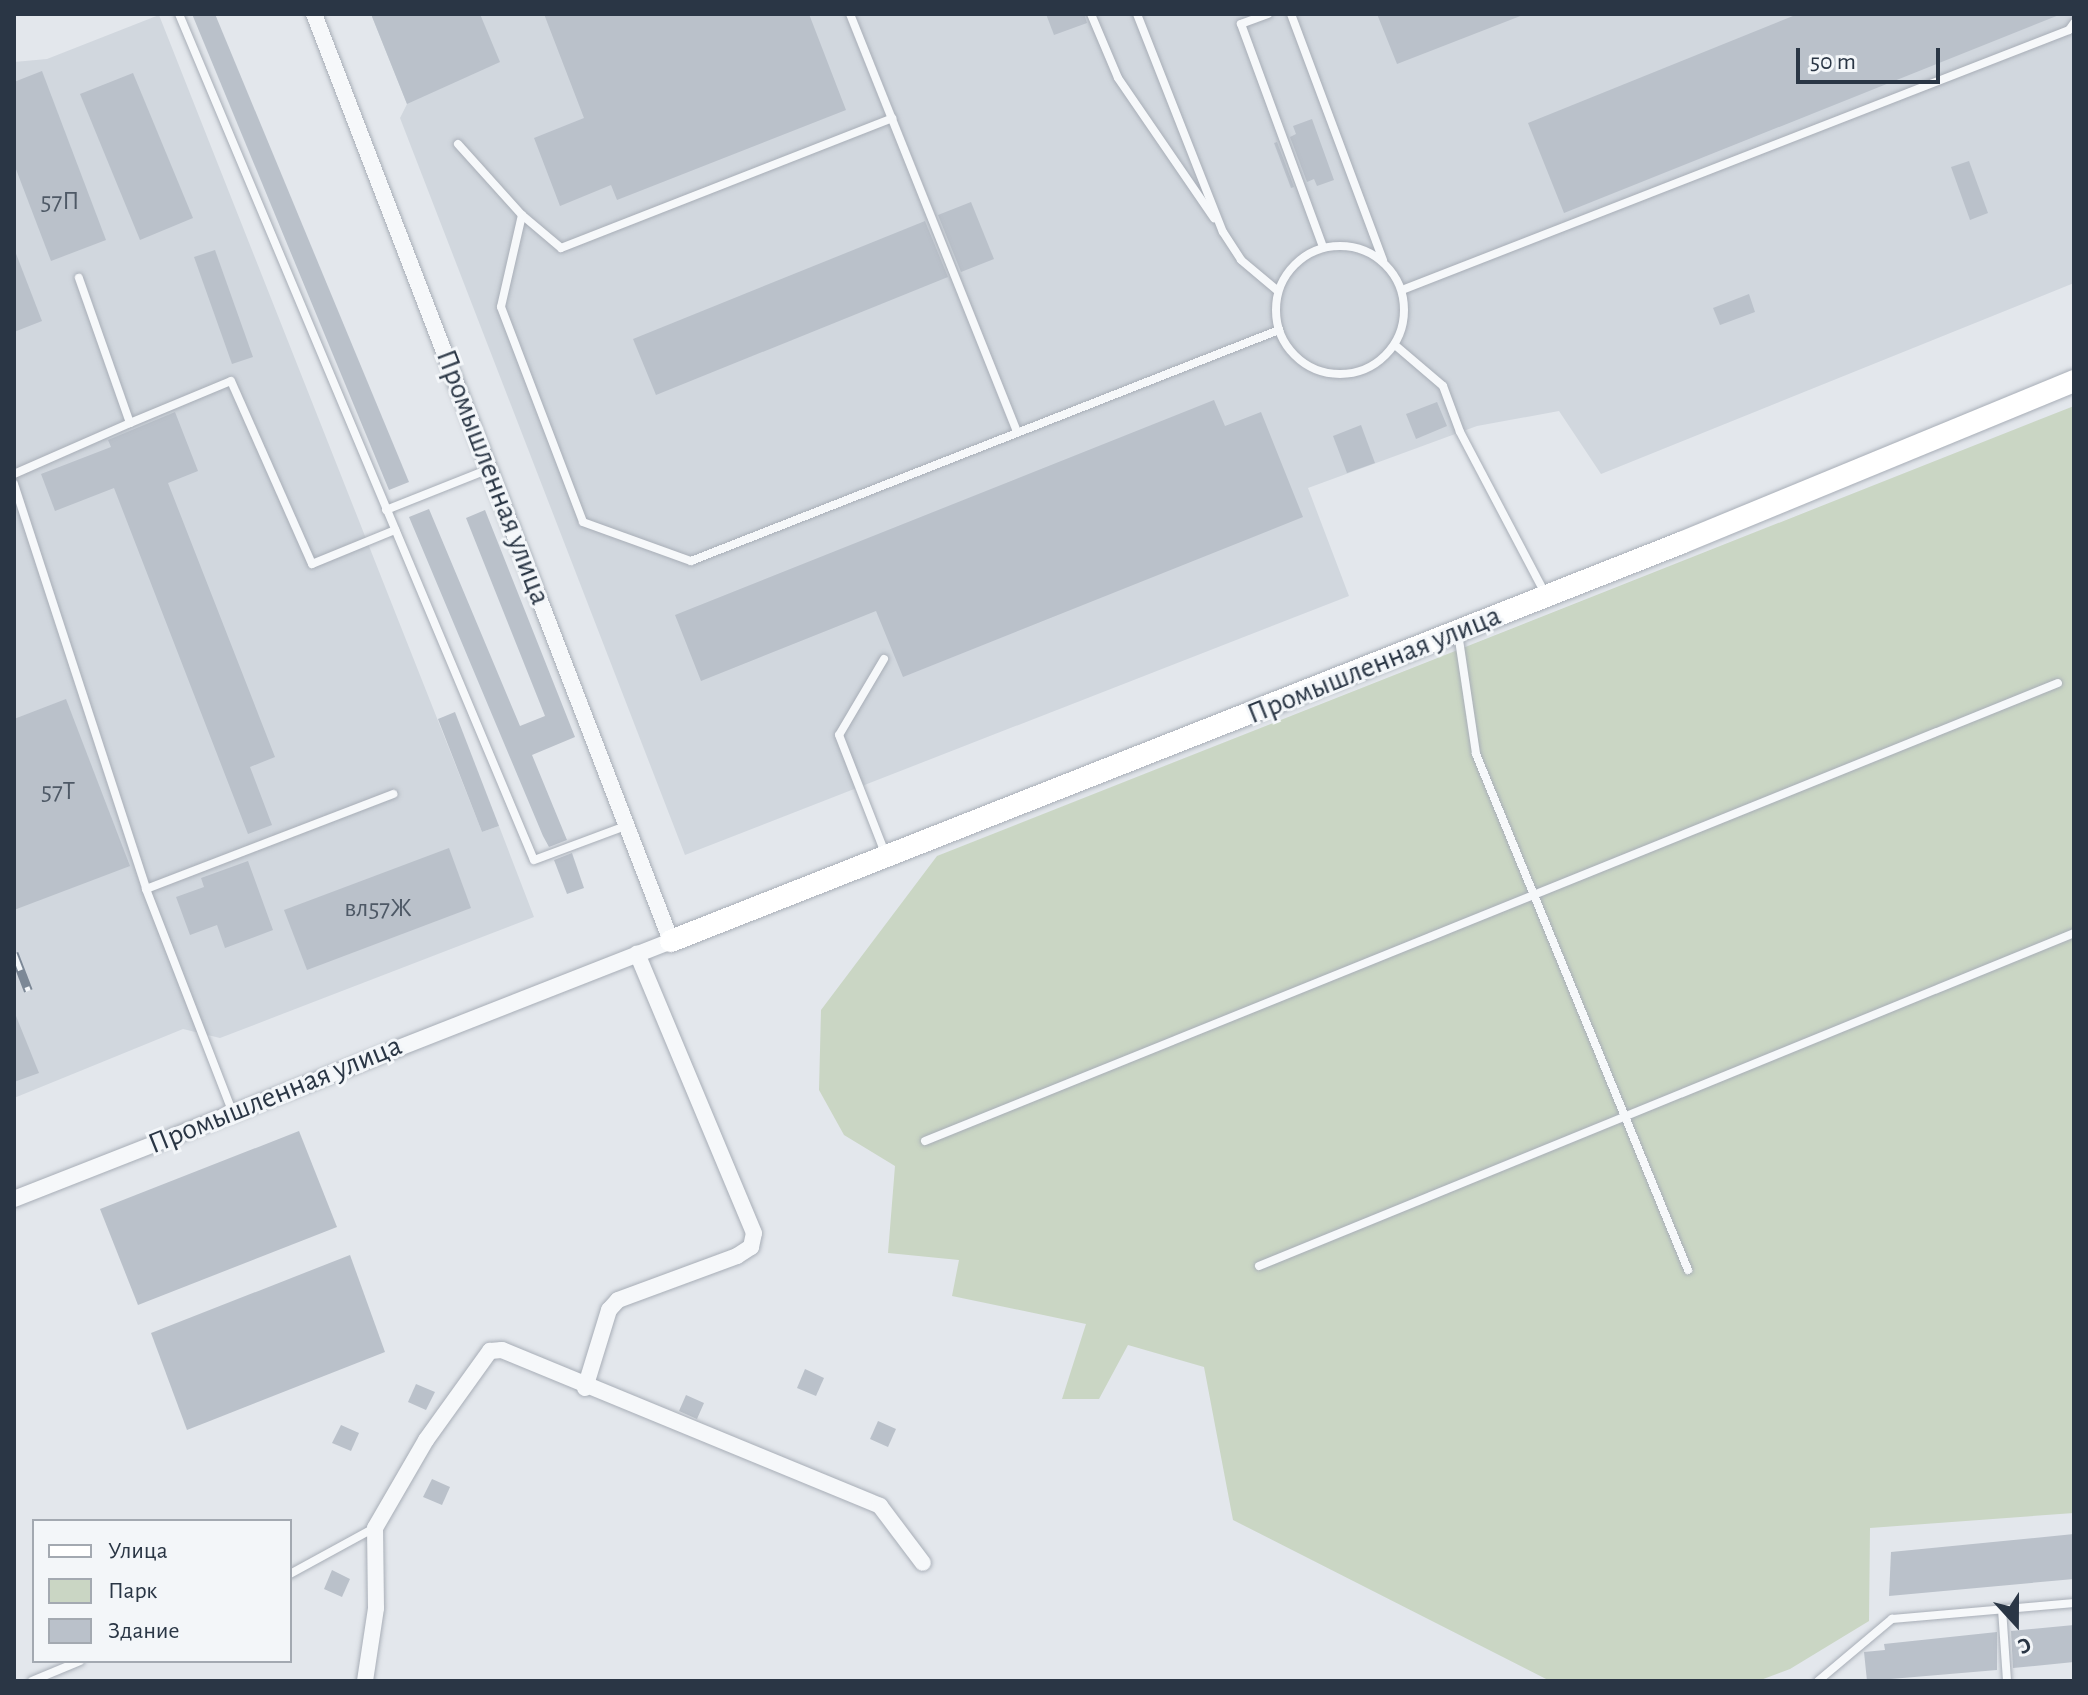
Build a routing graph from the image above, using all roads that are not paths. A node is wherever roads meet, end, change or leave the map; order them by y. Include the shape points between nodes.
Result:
1 (179, 14) edge
2 (314, 14) edge
3 (850, 14) edge
4 (1091, 14) edge
5 (1137, 14) edge
6 (1268, 14) edge
7 (1291, 14) edge
8 (2074, 23) edge
9 (892, 118) junction
10 (458, 144) dead end
11 (522, 215) junction
12 (1223, 232) junction
13 (1323, 247) junction
14 (1383, 261) junction
15 (79, 278) dead end
16 (1402, 290) junction
17 (1278, 291) junction
18 (1279, 330) junction
19 (1395, 345) junction
20 (2074, 381) edge
21 (130, 423) junction
22 (1016, 430) junction
23 (490, 469) junction
24 (14, 474) edge
25 (14, 484) edge
26 (386, 510) junction
27 (395, 530) junction
28 (1547, 596) junction
29 (1458, 632) junction
30 (884, 659) dead end
31 (2058, 683) dead end
32 (393, 794) dead end
33 (628, 825) junction
34 (886, 858) junction
35 (146, 889) junction
36 (1531, 892) junction
37 (2074, 933) edge
38 (671, 941) junction
39 (637, 953) junction
40 (232, 1111) junction
41 (1627, 1118) junction
42 (925, 1141) dead end
43 (14, 1199) edge
44 (1259, 1266) dead end
45 (1688, 1270) dead end
46 (585, 1388) junction
47 (375, 1528) junction
48 (923, 1563) dead end
49 (292, 1573) edge
50 (2074, 1603) edge
51 (2002, 1609) junction
52 (75, 1663) edge
53 (32, 1681) edge
54 (365, 1681) edge
55 (1818, 1681) edge
56 (2007, 1681) edge

1 - 26 lane
2 - 23 street, Промышленная улица
3 - 9 lane
4 - 12 lane via 1118,78
5 - 12 lane
6 - 13 lane via 1241,24
7 - 14 lane
8 - 16 lane via 2069,30
9 - 11 lane via 561,248
9 - 22 lane
10 - 11 lane
11 - 22 lane via 501,307 583,522 691,561
12 - 17 lane via 1241,260
13 - 14 lane via 1344,245
13 - 17 lane via 1291,268
14 - 16 lane
15 - 21 lane
16 - 19 lane via 1404,318
17 - 18 lane
18 - 19 lane via 1299,360 1332,374 1367,368
18 - 22 lane
19 - 28 lane via 1443,386 1460,432
20 - 28 street, Промышленная улица
21 - 24 lane
21 - 27 lane via 231,381 312,564
23 - 26 lane
23 - 33 street, Промышленная улица
25 - 35 lane
26 - 27 lane
27 - 33 lane via 534,860
28 - 29 street, Промышленная улица
29 - 34 street, Промышленная улица
29 - 36 lane via 1476,754
30 - 34 lane via 839,735
31 - 36 lane
32 - 35 lane
33 - 38 street, Промышленная улица
34 - 38 street, Промышленная улица
35 - 40 lane
36 - 41 lane
36 - 42 lane
37 - 41 lane
38 - 39 street, Промышленная улица
39 - 40 street, Промышленная улица
39 - 46 street via 754,1233 751,1247 737,1256 618,1300 609,1310
40 - 43 street, Промышленная улица
41 - 44 lane
41 - 45 lane
46 - 47 street via 502,1350 490,1351 426,1440
46 - 48 street via 880,1506
47 - 49 lane
47 - 54 street via 376,1608
50 - 51 lane
51 - 55 lane via 1892,1619
51 - 56 lane
52 - 53 lane

